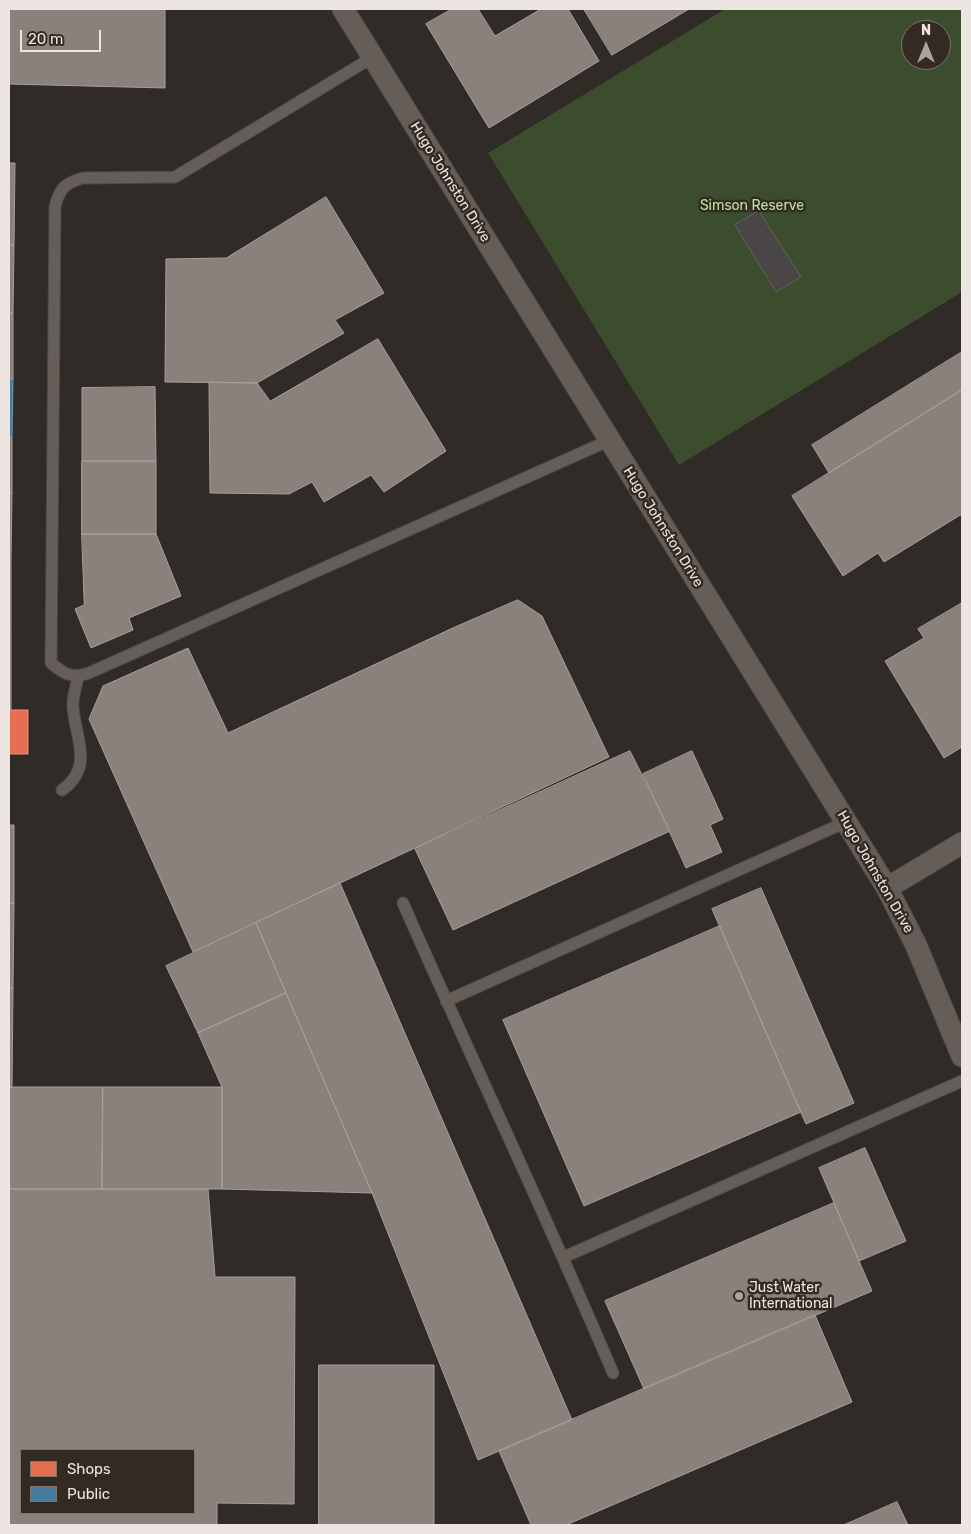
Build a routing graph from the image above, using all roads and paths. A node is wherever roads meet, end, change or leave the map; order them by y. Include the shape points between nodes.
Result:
1 (343, 9) edge
2 (373, 57) junction
3 (610, 440) junction
4 (78, 677) junction
5 (62, 790) dead end
6 (846, 822) junction
7 (962, 842) edge
8 (887, 888) junction
9 (403, 902) dead end
10 (446, 1001) junction
11 (962, 1056) edge
12 (962, 1081) edge
13 (564, 1257) junction
14 (613, 1373) dead end

1 - 2 street, Hugo Johnston Drive
2 - 3 street, Hugo Johnston Drive
2 - 4 lane via 175,177 83,178 69,182 58,195 55,207 51,663
3 - 4 lane
3 - 6 street, Hugo Johnston Drive
4 - 5 lane via 72,705 82,764 72,783
6 - 8 street, Hugo Johnston Drive
6 - 10 lane
7 - 8 street
8 - 11 street, Hugo Johnston Drive via 916,945
9 - 10 lane
10 - 13 lane
12 - 13 lane
13 - 14 lane

